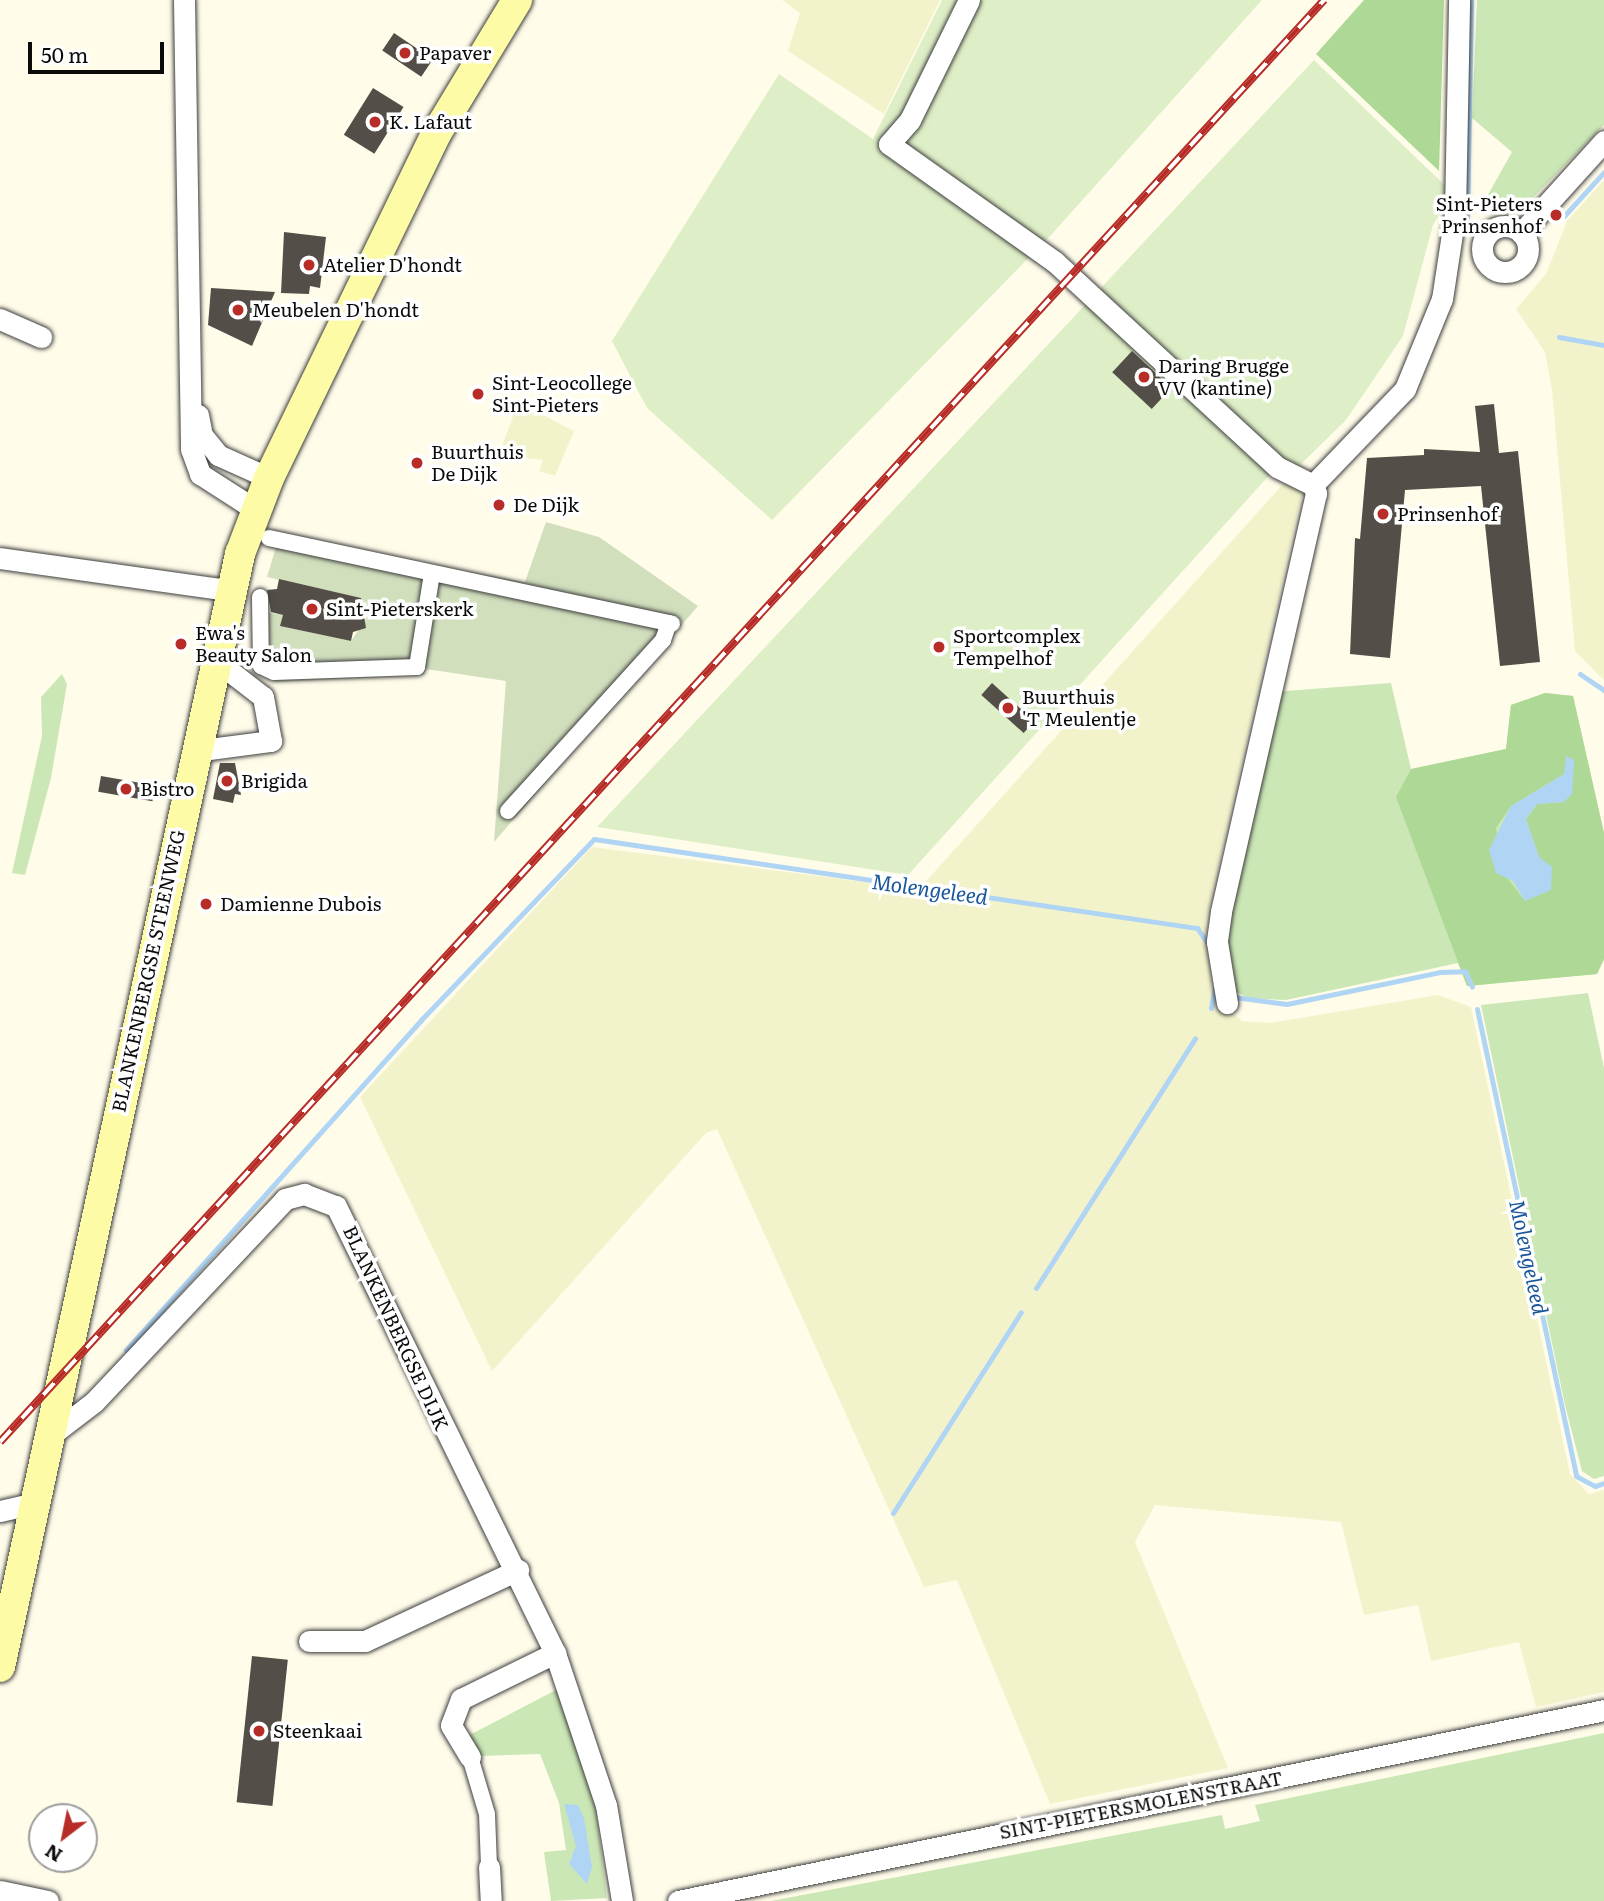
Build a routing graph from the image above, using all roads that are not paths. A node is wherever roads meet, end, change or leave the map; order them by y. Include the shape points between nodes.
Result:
1 (184, 0) edge
2 (517, 0) edge
3 (969, 0) edge
4 (1459, 0) edge
5 (1604, 141) edge
6 (1521, 233) dead end
7 (0, 319) edge
8 (41, 337) dead end
9 (192, 386) junction
10 (269, 478) junction
11 (1313, 485) junction
12 (256, 510) junction
13 (269, 538) dead end
14 (0, 558) edge
15 (432, 573) junction
16 (251, 595) junction
17 (214, 660) junction
18 (194, 751) junction
19 (508, 811) dead end
20 (1227, 1003) dead end
21 (51, 1435) junction
22 (36, 1503) junction
23 (0, 1511) edge
24 (518, 1570) junction
25 (309, 1641) dead end
26 (555, 1653) junction
27 (0, 1667) edge
28 (1604, 1710) edge
29 (470, 1757) joint
30 (489, 1867) joint
31 (0, 1891) edge
32 (48, 1901) edge
33 (491, 1901) edge
34 (622, 1901) edge
35 (678, 1901) edge

1 - 9 street
2 - 10 main road, BLANKENBERGSE STEENWEG via 436,134
3 - 11 street via 909,120 889,144 1055,262 1277,467
4 - 11 street via 1455,214 1442,299 1405,389
5 - 6 street
7 - 8 street
9 - 10 street via 209,447
9 - 12 street via 191,449 200,474
10 - 12 main road, BLANKENBERGSE STEENWEG
11 - 20 street via 1314,508 1221,912 1217,942
12 - 16 main road, BLANKENBERGSE STEENWEG
13 - 15 street
14 - 16 street
15 - 16 street via 417,667 274,672 261,666
15 - 19 street via 671,623 663,640
16 - 17 main road, BLANKENBERGSE STEENWEG
17 - 18 main road, BLANKENBERGSE STEENWEG
17 - 18 street via 264,697 271,741
18 - 21 main road, BLANKENBERGSE STEENWEG
21 - 22 main road, BLANKENBERGSE STEENWEG
21 - 24 street, BLANKENBERGSE DIJK via 94,1402 268,1213 285,1199 320,1197 349,1223 410,1366
22 - 23 street
22 - 27 main road, BLANKENBERGSE STEENWEG
24 - 25 street via 365,1641
24 - 26 street, BLANKENBERGSE DIJK
26 - 29 street via 461,1699 451,1725
26 - 34 street, BLANKENBERGSE DIJK via 606,1805
28 - 35 street, SINT-PIETERSMOLENSTRAAT
29 - 30 street via 487,1814
30 - 33 street
31 - 32 street

